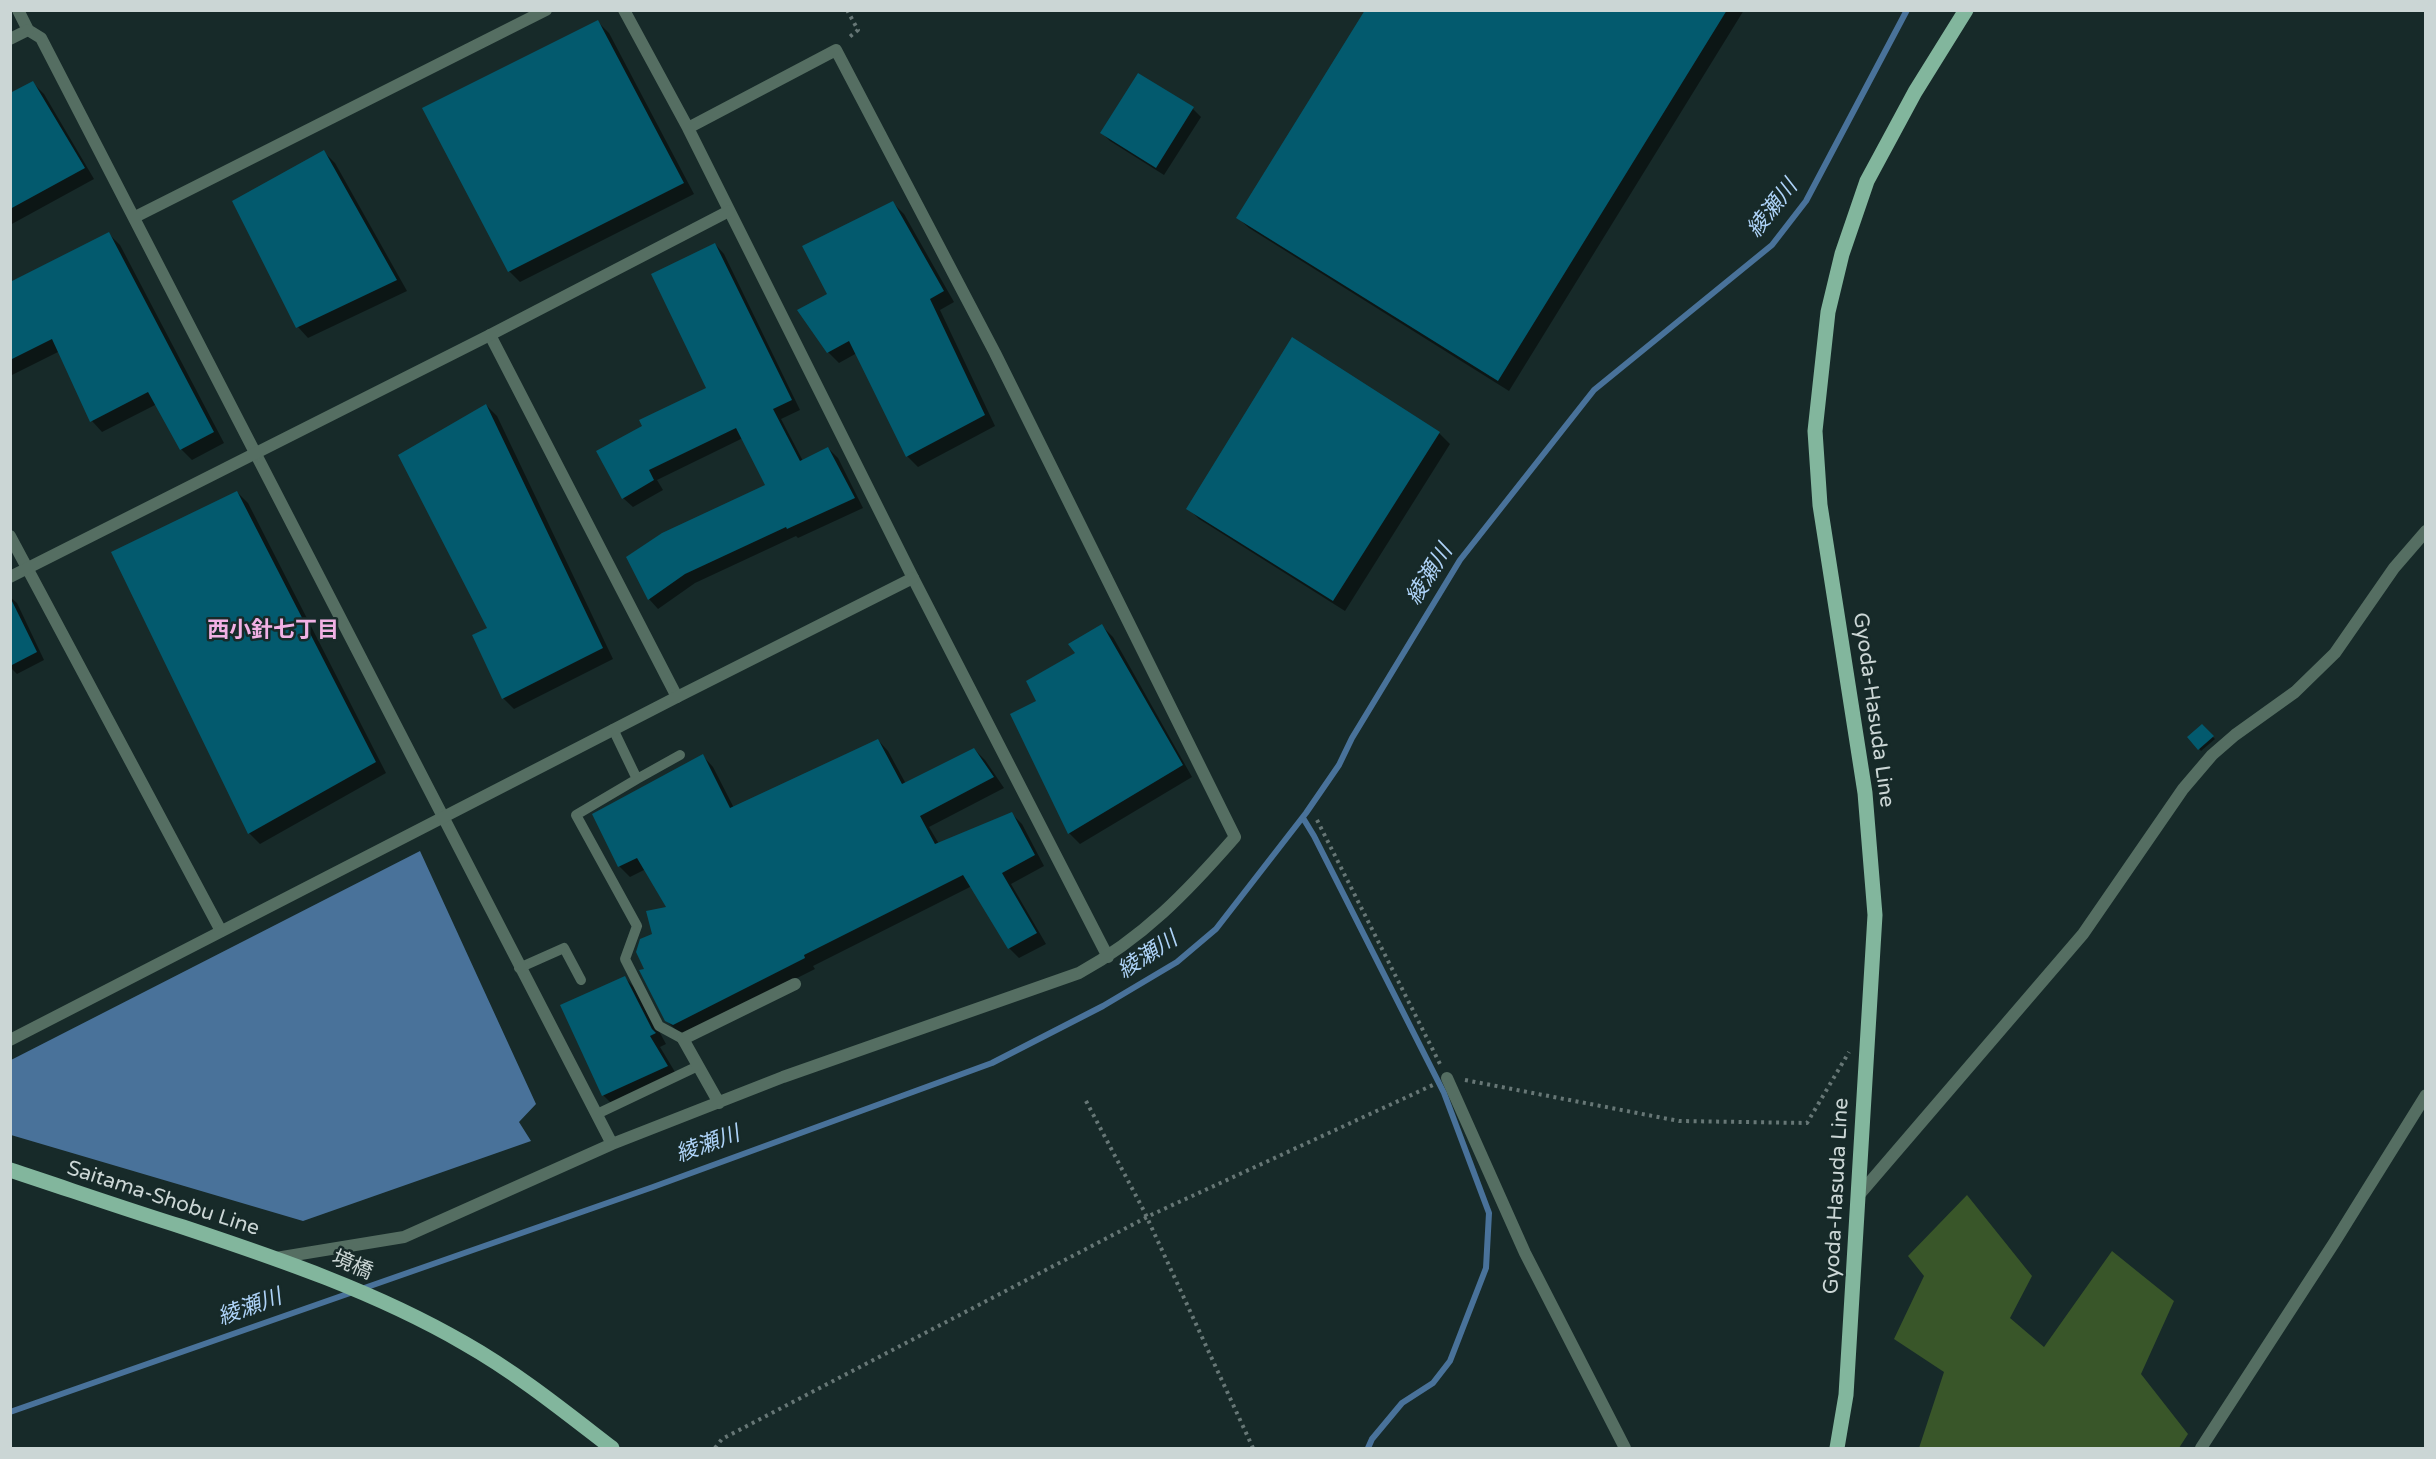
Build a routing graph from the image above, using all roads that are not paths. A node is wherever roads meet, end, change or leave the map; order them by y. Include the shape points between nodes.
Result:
1 (18, 10) edge
2 (546, 10) edge
3 (624, 10) edge
4 (1966, 10) edge
5 (28, 30) junction
6 (10, 39) edge
7 (688, 128) junction
8 (729, 211) junction
9 (135, 218) junction
10 (490, 335) junction
11 (255, 452) junction
12 (2426, 531) edge
13 (10, 536) edge
14 (27, 568) junction
15 (10, 577) edge
16 (913, 578) junction
17 (677, 697) junction
18 (613, 729) junction
19 (680, 755) dead end
20 (637, 779) junction
21 (442, 818) junction
22 (221, 932) junction
23 (1108, 957) junction
24 (519, 968) junction
25 (581, 980) dead end
26 (795, 984) dead end
27 (682, 1039) junction
28 (10, 1040) edge
29 (698, 1066) junction
30 (1447, 1078) road end
31 (2426, 1095) edge
32 (719, 1102) junction
33 (597, 1114) junction
34 (612, 1144) junction
35 (10, 1170) edge
36 (1858, 1196) junction
37 (276, 1258) junction
38 (302, 1268) joint
39 (612, 1449) edge
40 (1625, 1449) edge
41 (1837, 1449) edge
42 (2201, 1449) edge

1 - 5 street
2 - 9 street
3 - 7 street
4 - 36 main road, Gyoda-Hasuda Line via 1915,92 1867,181 1842,254 1828,312 1815,430 1820,505 1865,793 1875,915
5 - 6 street
5 - 9 street via 41,38
7 - 8 street
7 - 23 street via 836,50 995,353 1235,837 1190,889 1146,930
8 - 10 street
8 - 16 street
9 - 11 street
10 - 11 street
10 - 17 street
11 - 14 street
11 - 21 street
12 - 36 street via 2394,568 2334,653 2295,692 2212,755 2182,789 2083,934
13 - 14 street
14 - 15 street
14 - 22 street
16 - 17 street
16 - 23 street
17 - 18 street
18 - 20 lane
18 - 21 street
19 - 20 lane
20 - 27 lane via 576,815 637,926 625,958 659,1026
21 - 22 street
21 - 24 street
22 - 28 street
23 - 32 street via 1079,973
24 - 25 lane via 564,948
24 - 33 street
26 - 27 street
27 - 29 street
29 - 32 street
29 - 33 lane
30 - 40 street via 1525,1253
31 - 42 street
32 - 34 street
33 - 34 street
34 - 37 street via 404,1237
35 - 37 main road, Saitama-Shobu Line
36 - 41 main road, Gyoda-Hasuda Line via 1846,1395
37 - 38 main road, Saitama-Shobu Line
38 - 39 main road, 境橋 via 385,1302 464,1342 551,1400

